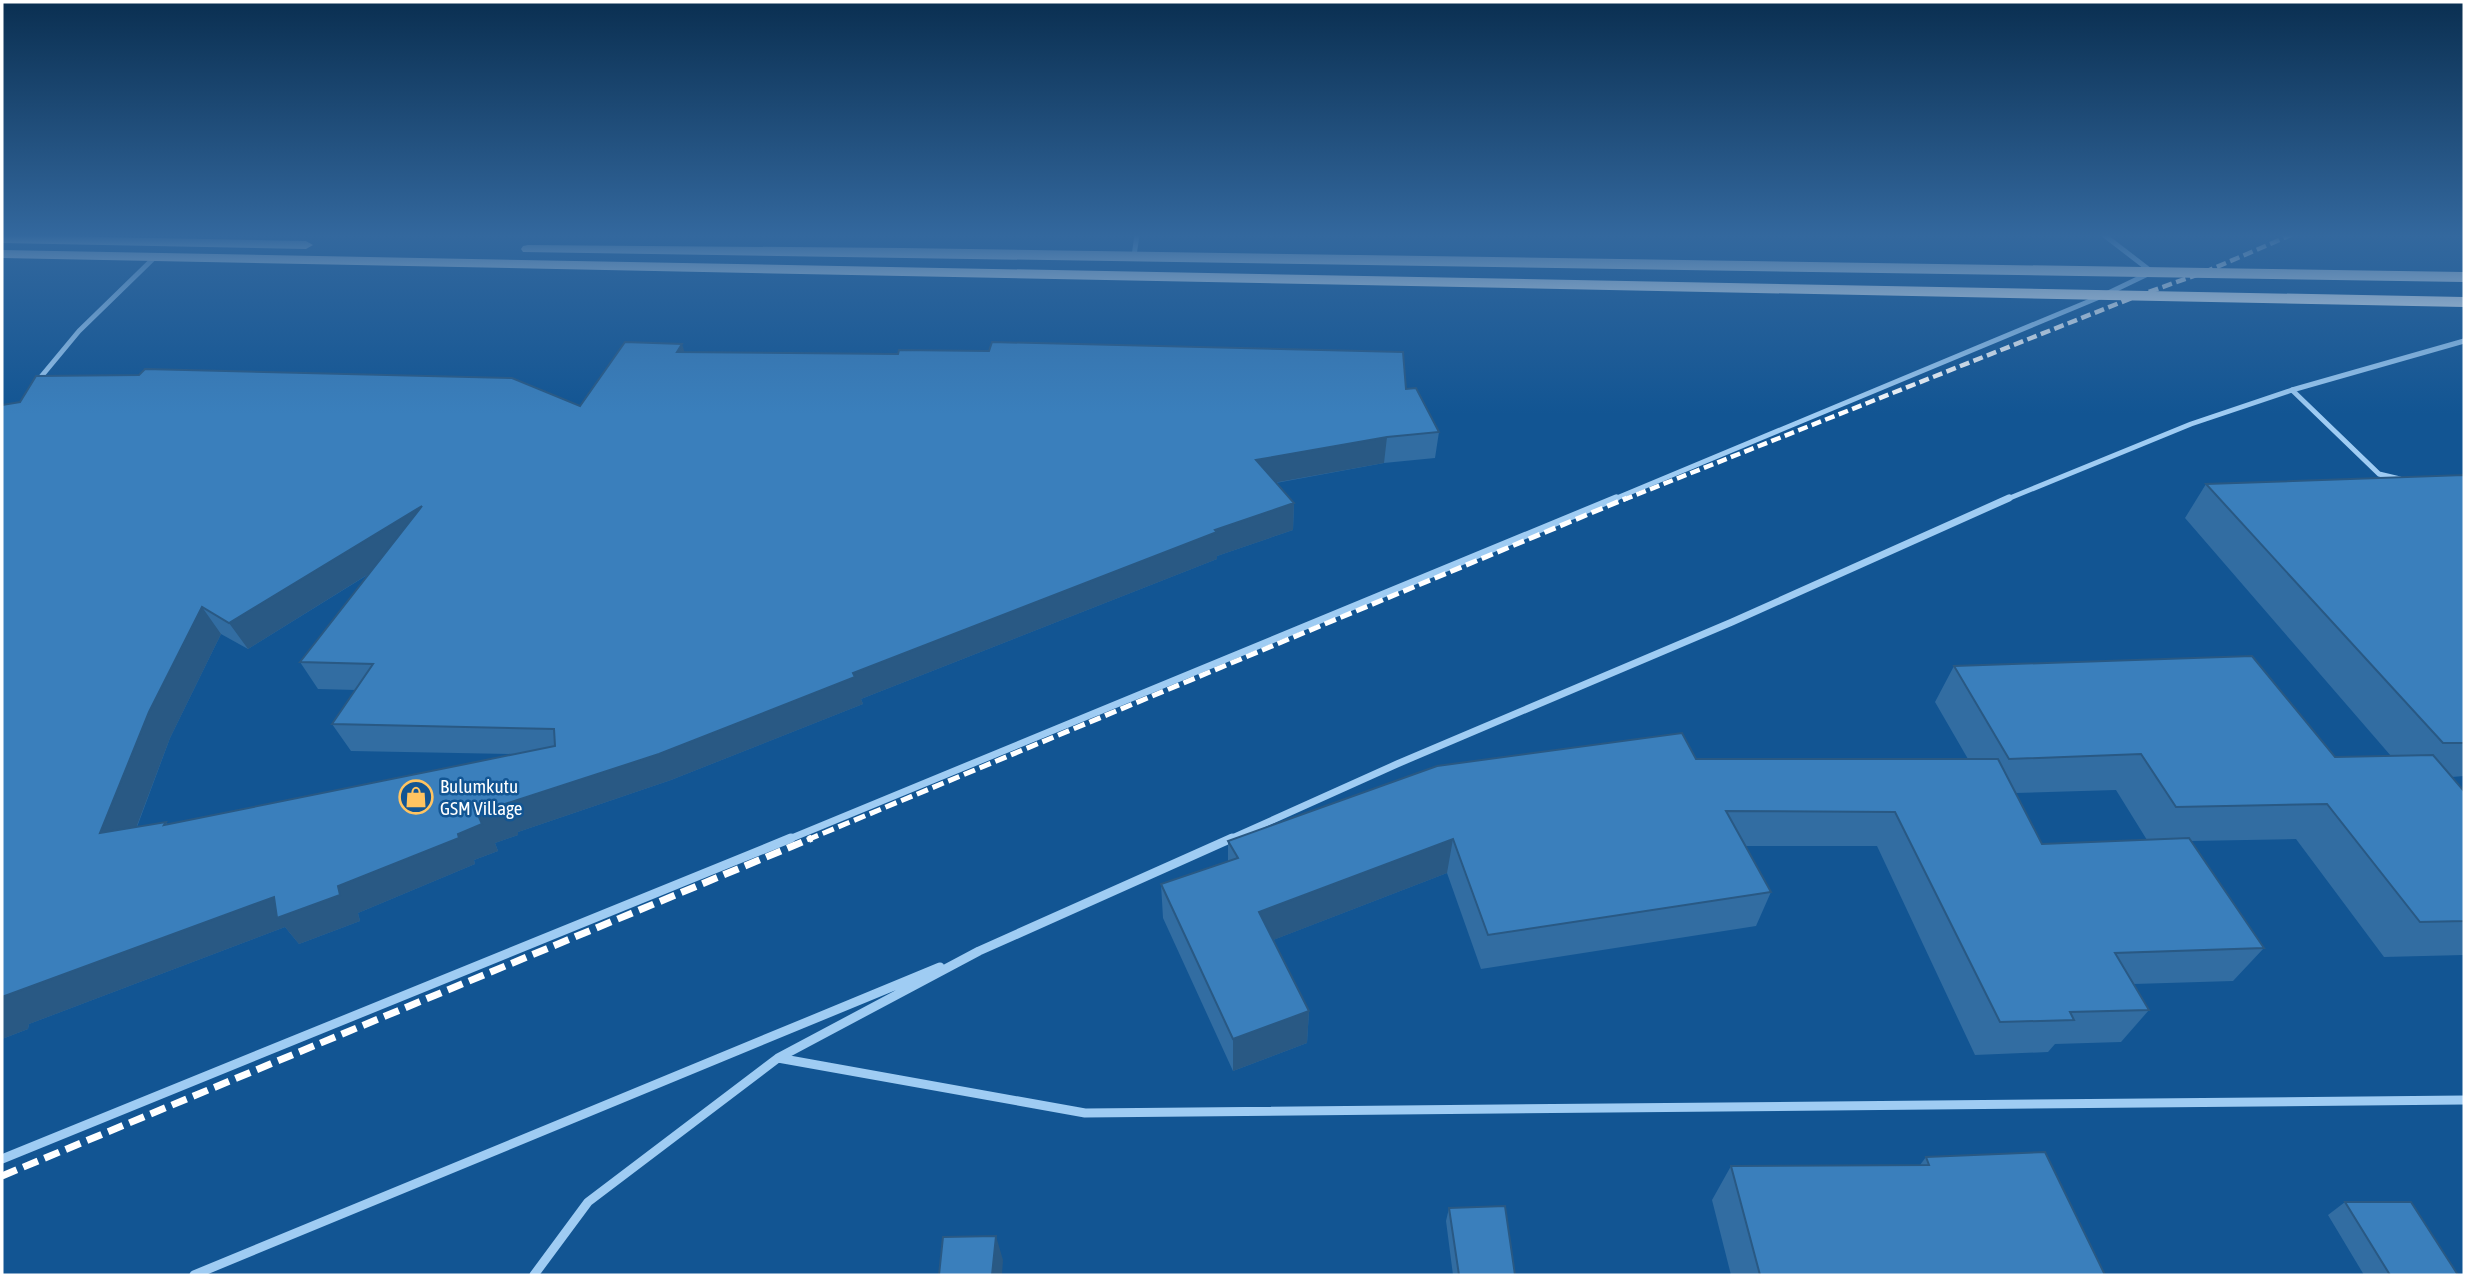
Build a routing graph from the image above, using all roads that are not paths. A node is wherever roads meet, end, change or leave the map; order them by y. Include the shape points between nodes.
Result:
1 (116, 295) edge
2 (2032, 295) edge
3 (2105, 295) edge
4 (2102, 296) junction
5 (2464, 302) edge
6 (2464, 341) edge
7 (30, 389) edge
8 (2292, 390) junction
9 (2409, 480) edge
10 (979, 951) junction
11 (778, 1058) junction
12 (2464, 1100) edge
13 (2, 1158) edge
14 (194, 1275) edge
15 (534, 1275) edge

1 - 7 street
2 - 4 highway
3 - 4 street
4 - 5 highway
4 - 13 street via 1076,722
6 - 8 street
8 - 9 street via 2379,474
8 - 10 street via 2191,424 2011,496
10 - 11 street
10 - 14 street
11 - 12 street via 1085,1113
11 - 15 street via 588,1202

